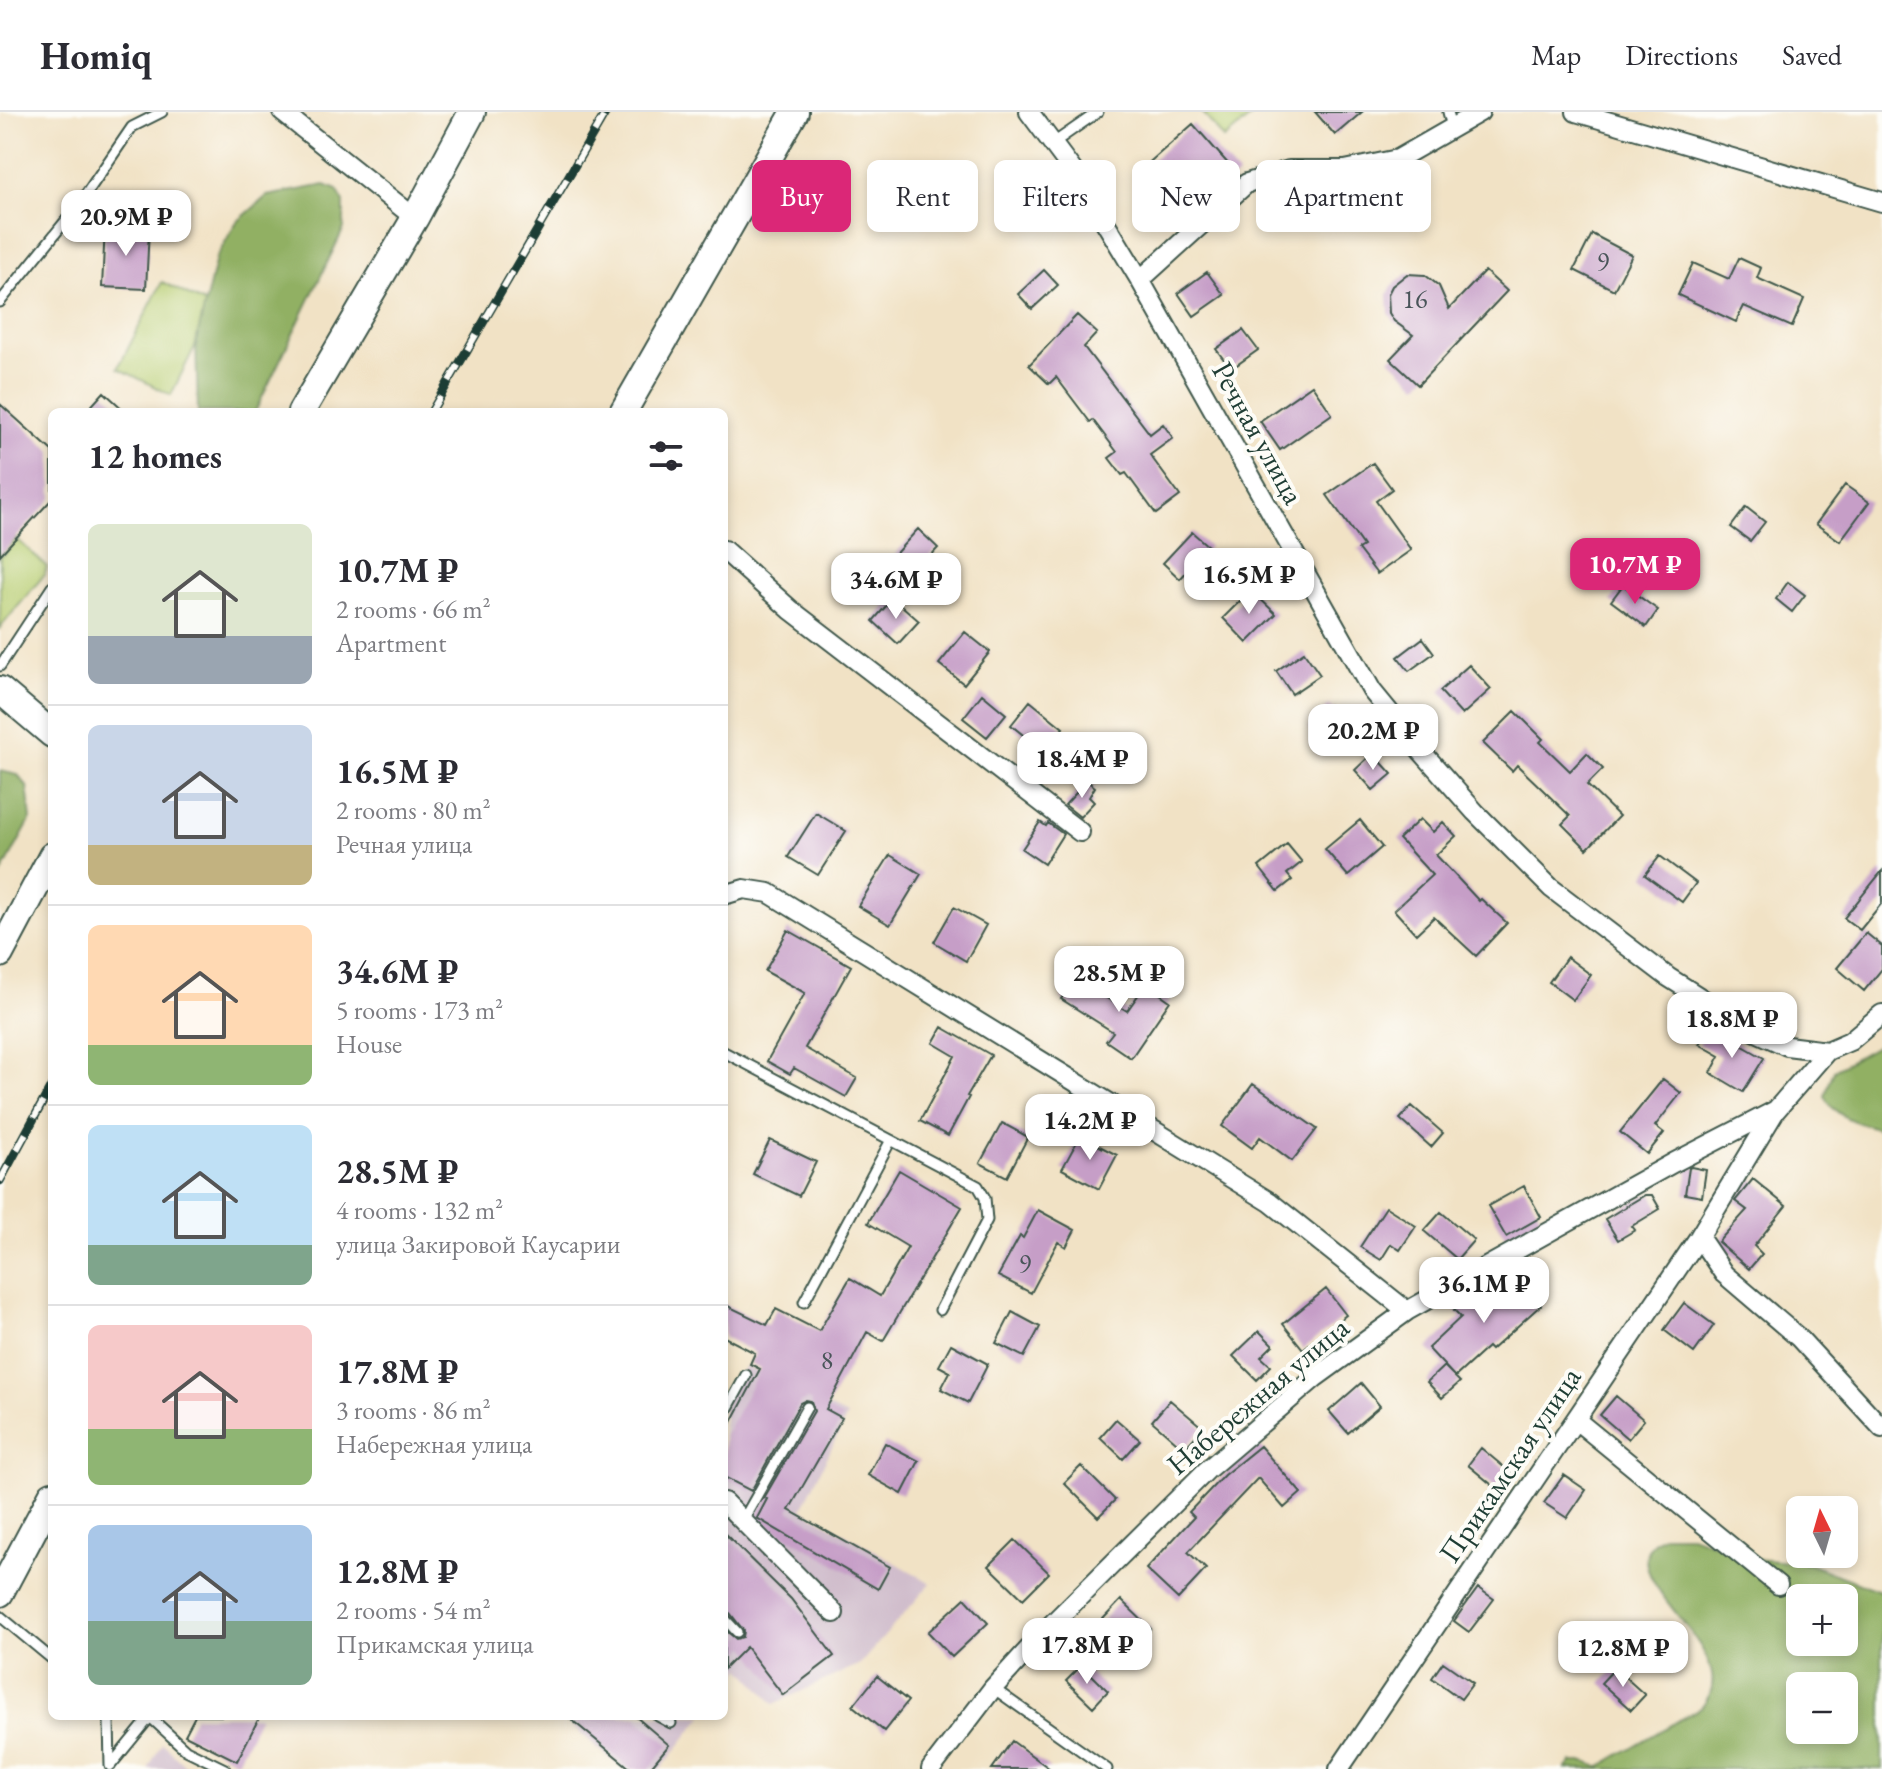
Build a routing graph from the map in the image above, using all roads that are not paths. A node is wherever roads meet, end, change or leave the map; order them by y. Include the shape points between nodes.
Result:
1 (162, 112) edge
2 (282, 112) edge
3 (472, 112) edge
4 (795, 112) edge
5 (1029, 112) edge
6 (1098, 112) edge
7 (1480, 112) edge
8 (1576, 112) edge
9 (1450, 120) edge
10 (1052, 144) junction
11 (1882, 202) edge
12 (415, 218) junction
13 (1140, 280) junction
14 (0, 302) edge
15 (303, 408) edge
16 (625, 408) edge
17 (728, 554) edge
18 (48, 593) edge
19 (0, 666) edge
20 (0, 690) edge
21 (48, 731) edge
22 (1080, 832) dead end
23 (48, 864) edge
24 (728, 894) edge
25 (0, 954) edge
26 (1882, 1014) edge
27 (1827, 1051) junction
28 (728, 1054) edge
29 (1776, 1110) junction
30 (891, 1140) junction
31 (1699, 1237) junction
32 (804, 1302) dead end
33 (940, 1310) dead end
34 (1407, 1311) junction
35 (746, 1375) dead end
36 (807, 1407) dead end
37 (728, 1408) edge
38 (1576, 1420) junction
39 (1882, 1428) edge
40 (48, 1503) edge
41 (728, 1506) edge
42 (743, 1520) junction
43 (1778, 1585) dead end
44 (0, 1593) edge
45 (834, 1613) dead end
46 (0, 1616) edge
47 (728, 1622) edge
48 (737, 1632) dead end
49 (48, 1656) edge
50 (993, 1688) junction
51 (109, 1720) edge
52 (148, 1720) edge
53 (153, 1720) edge
54 (665, 1720) edge
55 (671, 1723) dead end
56 (110, 1767) edge
57 (225, 1769) edge
58 (931, 1769) edge
59 (1107, 1769) edge
60 (1339, 1769) edge

1 - 14 lane via 132,127 80,203
2 - 12 street
3 - 12 main road
4 - 16 main road
5 - 10 street, Речная улица
6 - 10 lane
7 - 9 street
8 - 11 street
9 - 13 street via 1398,159 1345,170 1289,170 1247,183
10 - 13 street, Речная улица
12 - 15 main road
13 - 27 street, Речная улица via 1372,691 1475,812 1551,888 1668,977 1750,1029 1787,1046
17 - 22 street via 791,610
18 - 19 lane
20 - 21 main road
23 - 25 main road
24 - 34 street via 744,889 769,893 1270,1202
26 - 27 street, Набережная улица via 1850,1041
27 - 29 street, Набережная улица
28 - 30 lane
29 - 31 street, Прикамская улица
29 - 34 street, Набережная улица
30 - 32 lane
30 - 33 lane via 978,1186 985,1198 987,1220
31 - 38 street, Прикамская улица
31 - 39 street via 1724,1274 1799,1338
34 - 50 street, Набережная улица via 1316,1377 1207,1470
35 - 37 lane
36 - 42 lane
38 - 43 street
38 - 60 street, Прикамская улица
40 - 44 main road
41 - 42 street
42 - 45 street
46 - 49 lane
47 - 48 lane
50 - 58 street, Набережная улица
50 - 59 lane
51 - 56 lane
52 - 56 lane
53 - 57 lane via 186,1750
54 - 55 lane

